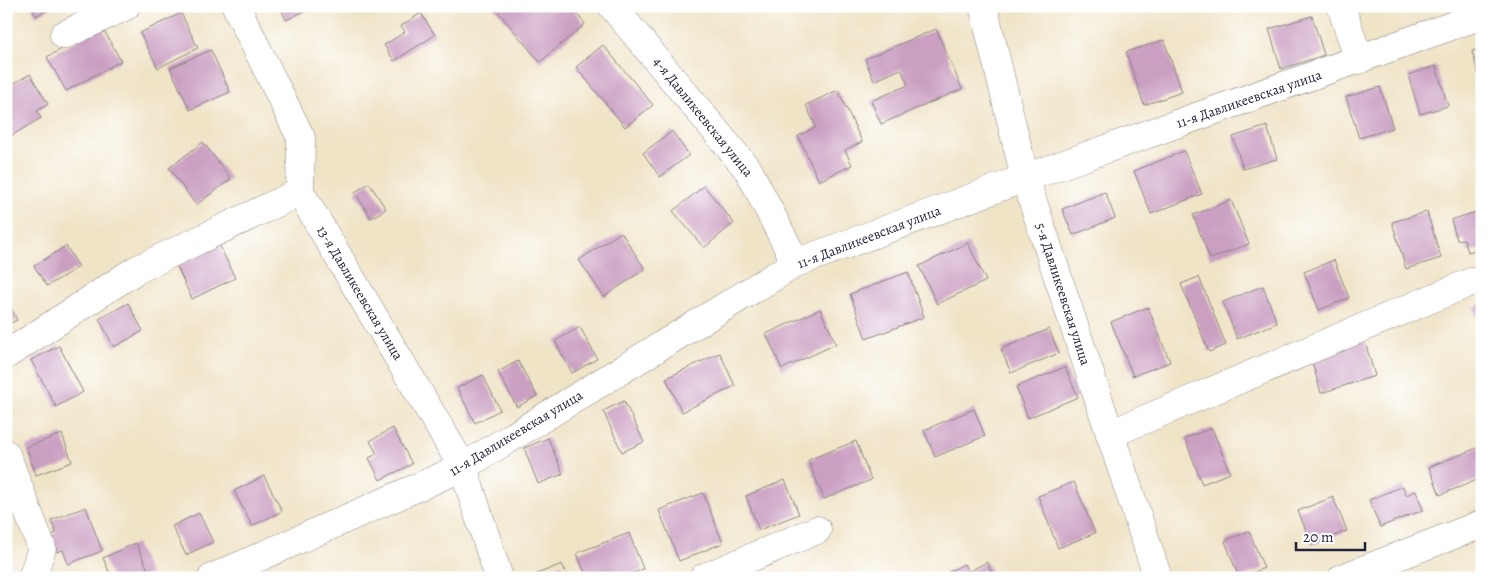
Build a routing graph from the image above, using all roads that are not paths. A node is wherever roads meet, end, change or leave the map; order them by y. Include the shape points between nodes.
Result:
1 (126, 6) edge
2 (236, 6) edge
3 (612, 6) edge
4 (983, 6) edge
5 (1341, 6) edge
6 (1482, 16) edge
7 (64, 35) dead end
8 (1359, 60) junction
9 (1025, 178) junction
10 (300, 192) junction
11 (796, 263) junction
12 (1472, 282) dead end
13 (6, 355) edge
14 (1110, 434) junction
15 (6, 454) edge
16 (463, 466) junction
17 (1482, 524) edge
18 (817, 530) dead end
19 (32, 578) edge
20 (212, 578) edge
21 (499, 578) edge
22 (702, 578) edge
23 (1158, 578) edge
24 (1342, 578) edge

1 - 7 street
2 - 10 street via 301,138
3 - 11 street, 4-я Давликеевская улица via 749,171
4 - 9 street, 5-я Давликеевская улица
5 - 8 street
6 - 8 street, 11-я Давликеевская улица
8 - 9 street, 11-я Давликеевская улица
9 - 11 street, 11-я Давликеевская улица
9 - 14 street, 5-я Давликеевская улица
10 - 13 street via 136,270
10 - 16 street, 13-я Давликеевская улица
11 - 16 street, 11-я Давликеевская улица
12 - 14 street
14 - 23 street, 5-я Давликеевская улица
15 - 19 street via 42,548
16 - 20 street, 11-я Давликеевская улица
16 - 21 street, 13-я Давликеевская улица
17 - 24 street
18 - 22 street

